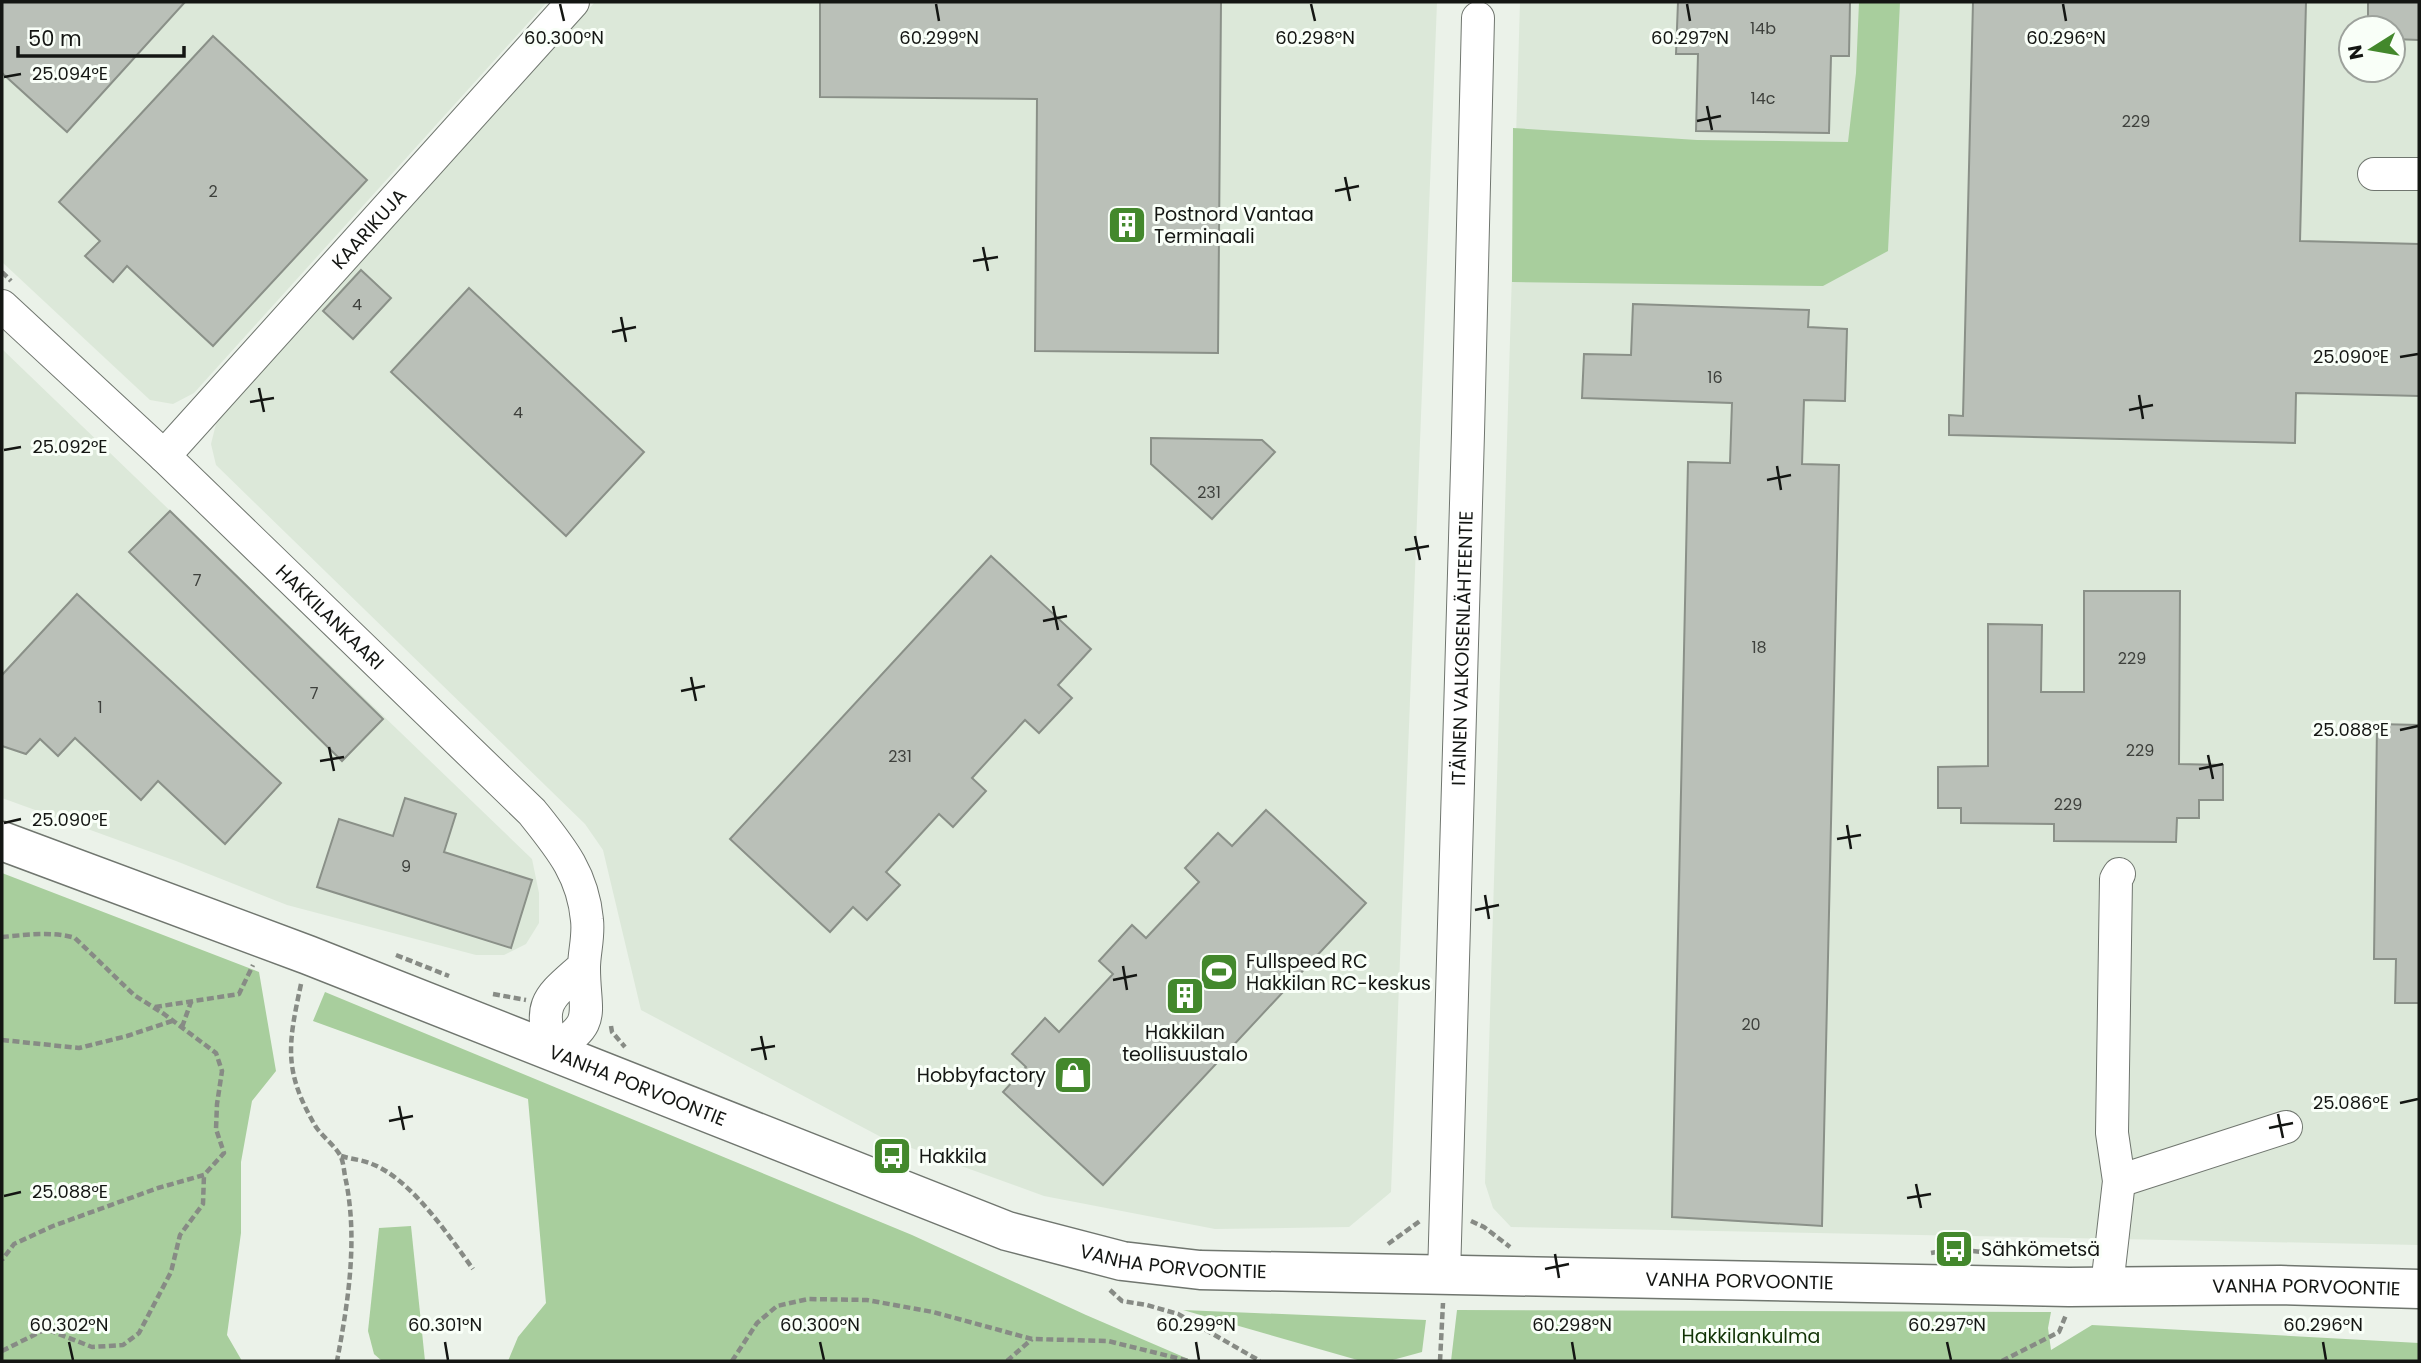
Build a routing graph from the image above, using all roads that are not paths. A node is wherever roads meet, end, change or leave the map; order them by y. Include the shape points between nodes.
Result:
1 (573, 2) edge
2 (1478, 18) dead end
3 (2374, 174) dead end
4 (2419, 174) edge
5 (7, 294) edge
6 (164, 456) junction
7 (2, 841) edge
8 (2119, 874) dead end
9 (553, 1050) junction
10 (2286, 1127) dead end
11 (2119, 1181) junction
12 (1444, 1276) junction
13 (2107, 1286) junction
14 (2419, 1289) edge

1 - 6 street, KAARIKUJA
2 - 12 street, ITÄINEN VALKOISENLÄHTEENTIE
3 - 4 street
5 - 6 street, HAKKILANKAARI
6 - 9 street, HAKKILANKAARI via 532,812 568,857 581,888 587,954 584,966 545,1008 545,1029
7 - 9 main road, VANHA PORVOONTIE
8 - 11 street via 2112,1133
9 - 12 main road, VANHA PORVOONTIE via 1006,1231 1122,1261 1200,1270
10 - 11 street
11 - 13 street
12 - 13 main road, VANHA PORVOONTIE
13 - 14 main road, VANHA PORVOONTIE

